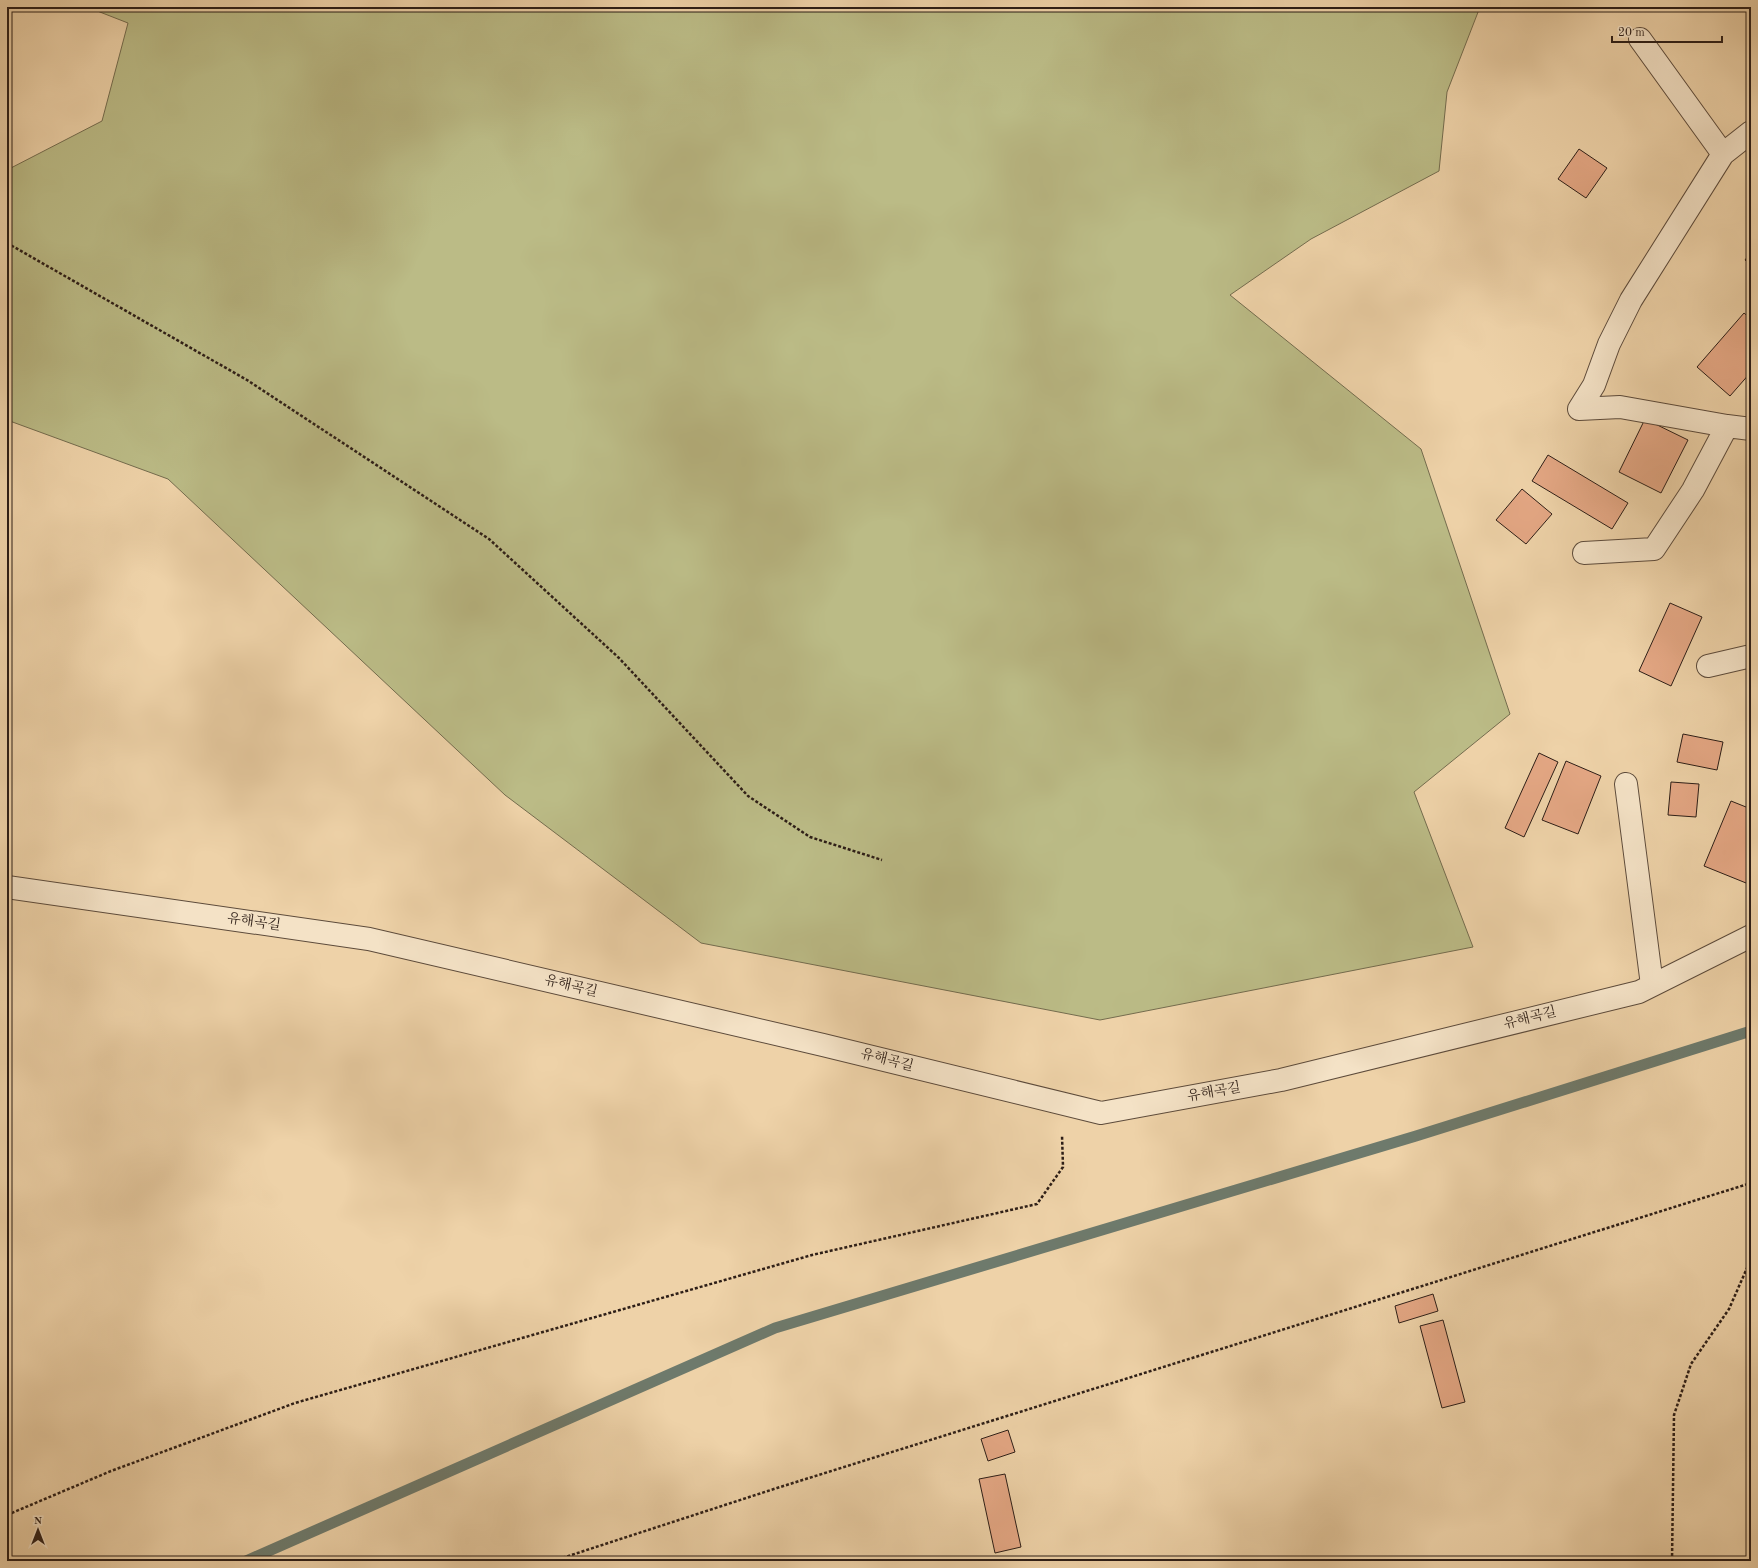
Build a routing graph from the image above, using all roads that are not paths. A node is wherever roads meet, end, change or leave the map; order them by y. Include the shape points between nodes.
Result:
1 (1640, 39) dead end
2 (1751, 132) edge
3 (1723, 154) junction
4 (1727, 426) junction
5 (1751, 429) edge
6 (1584, 553) dead end
7 (1751, 656) edge
8 (1708, 666) dead end
9 (1626, 784) dead end
10 (7, 887) edge
11 (1751, 936) edge
12 (1652, 986) junction

1 - 3 street
2 - 3 street
3 - 4 street via 1631,300 1594,385 1578,409 1620,407
4 - 5 street
4 - 6 street via 1693,490 1654,549
7 - 8 street
9 - 12 street
10 - 12 street, 유해곡길 via 369,939 1101,1112 1281,1080 1639,992
11 - 12 street, 유해곡길

